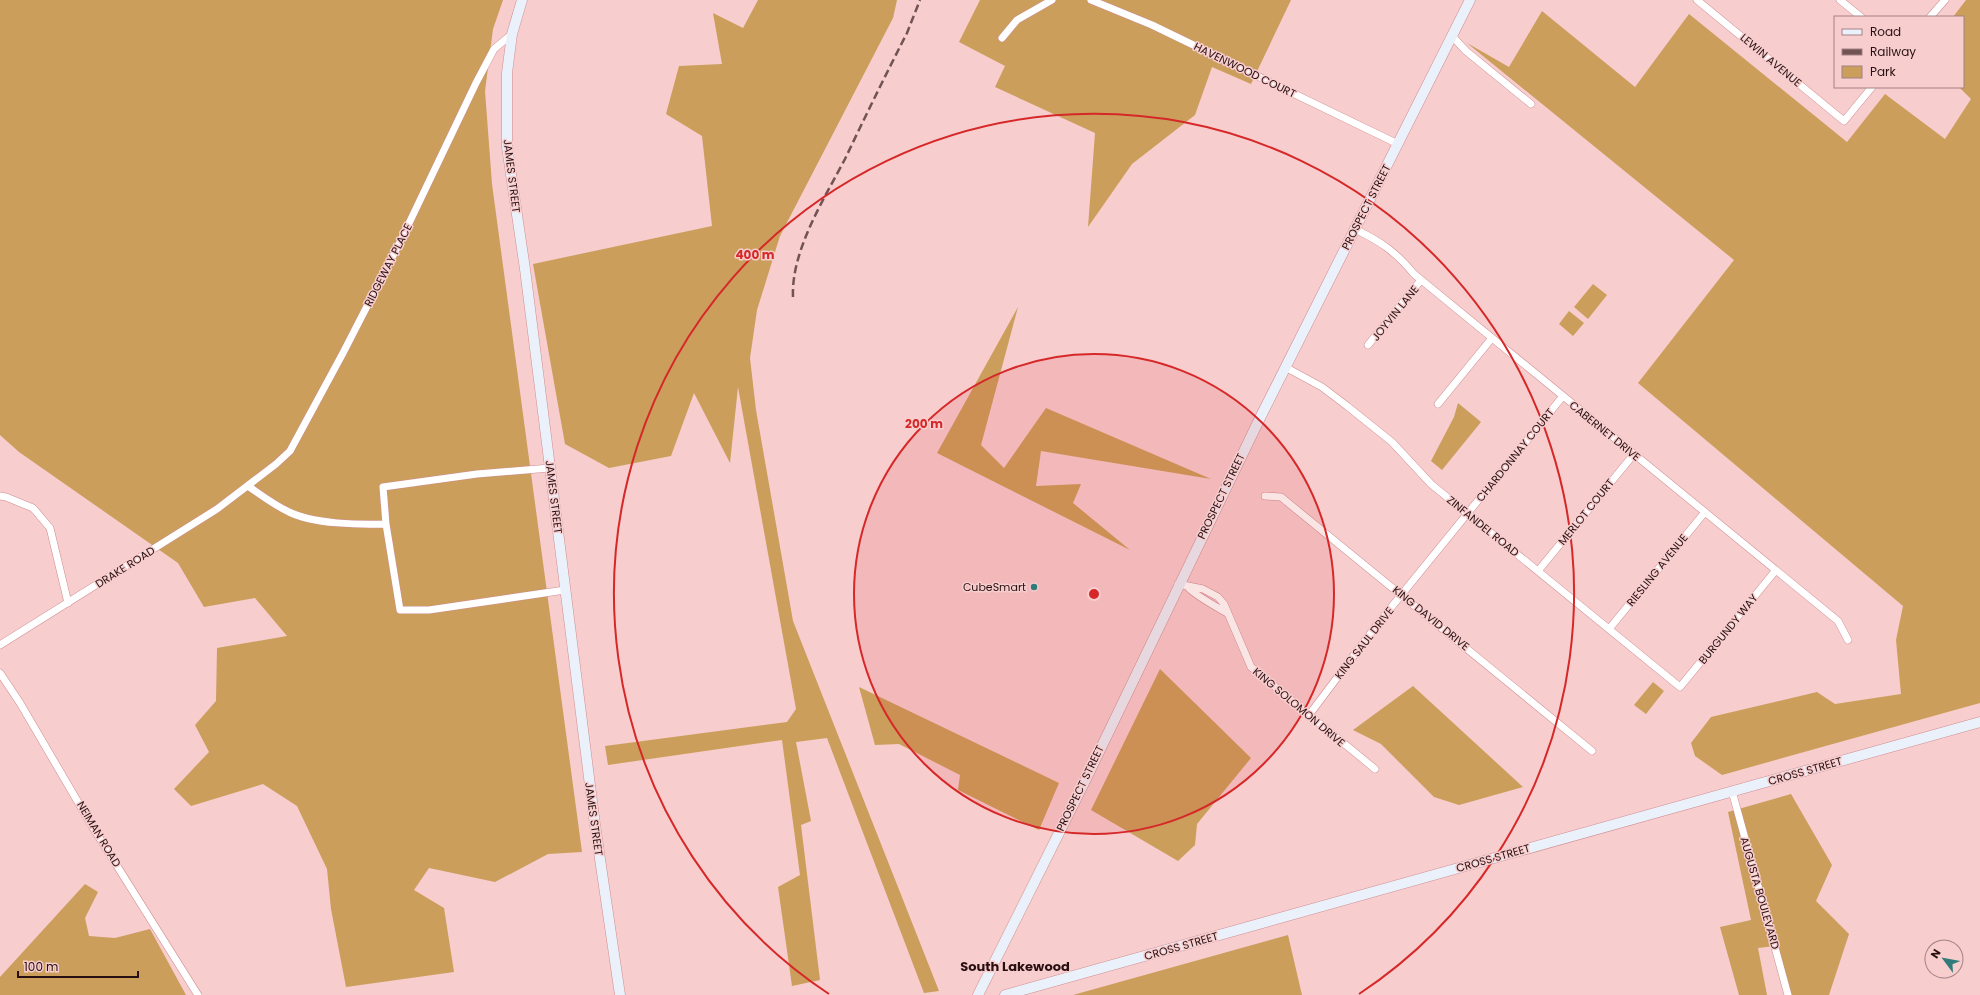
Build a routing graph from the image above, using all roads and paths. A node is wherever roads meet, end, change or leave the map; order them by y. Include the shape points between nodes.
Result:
1 (522, 0) edge
2 (1052, 0) edge
3 (1091, 0) edge
4 (1470, 0) edge
5 (1697, 0) edge
6 (1840, 0) edge
7 (1945, 0) edge
8 (1860, 16) edge
9 (1931, 16) edge
10 (512, 34) junction
11 (1452, 36) junction
12 (1002, 38) dead end
13 (1871, 88) edge
14 (1532, 104) dead end
15 (1398, 144) junction
16 (1355, 229) junction
17 (1421, 280) junction
18 (1492, 338) junction
19 (1368, 345) dead end
20 (1285, 367) junction
21 (1563, 396) junction
22 (1438, 404) dead end
23 (1634, 454) junction
24 (550, 468) junction
25 (248, 486) junction
26 (0, 496) edge
27 (1265, 496) dead end
28 (1705, 512) junction
29 (1467, 513) junction
30 (386, 524) junction
31 (1435, 553) joint
32 (1776, 570) junction
33 (1538, 571) junction
34 (1183, 585) junction
35 (565, 590) junction
36 (1402, 594) junction
37 (68, 603) junction
38 (1609, 629) junction
39 (1848, 640) dead end
40 (0, 645) edge
41 (0, 673) edge
42 (1680, 687) joint
43 (1309, 715) junction
44 (1980, 722) edge
45 (1592, 751) dead end
46 (1375, 769) dead end
47 (1732, 791) junction
48 (198, 995) edge
49 (620, 995) edge
50 (978, 995) edge
51 (1005, 995) edge
52 (1788, 995) edge

1 - 10 street, JAMES STREET
2 - 12 street via 1017,20
3 - 15 street, HAVENWOOD COURT via 1158,28
4 - 11 street, PROSPECT STREET
5 - 13 street, LEWIN AVENUE via 1844,121
6 - 8 street
7 - 9 street
10 - 24 street, JAMES STREET via 507,73 506,147
10 - 25 street, RIDGEWAY PLACE via 494,49 401,240 298,438 290,451
11 - 14 street via 1466,51
11 - 15 street, PROSPECT STREET
15 - 16 street, PROSPECT STREET
16 - 17 street, CABERNET DRIVE via 1384,244
16 - 20 street, PROSPECT STREET
17 - 18 street, CABERNET DRIVE
17 - 19 street, JOYVIN LANE
18 - 21 street, CABERNET DRIVE
18 - 22 street
20 - 29 street, ZINFANDEL ROAD via 1322,387 1392,442 1431,484
20 - 34 street, PROSPECT STREET
21 - 23 street, CABERNET DRIVE
21 - 29 street, CHARDONNAY COURT
23 - 28 street, CABERNET DRIVE
23 - 33 street, MERLOT COURT
24 - 30 street via 477,474 383,487
24 - 35 street, JAMES STREET
25 - 30 street via 276,505 302,518 342,523
25 - 37 street, DRAKE ROAD via 217,509
26 - 37 street via 33,508 50,528
27 - 36 street, KING DAVID DRIVE via 1280,497
28 - 32 street, CABERNET DRIVE
28 - 38 street, RIESLING AVENUE
29 - 31 street, CHARDONNAY COURT
29 - 33 street, ZINFANDEL ROAD
30 - 35 street via 400,610 429,610
31 - 36 street, KING SAUL DRIVE
32 - 39 street, CABERNET DRIVE via 1838,621
32 - 42 street, BURGUNDY WAY
33 - 38 street, ZINFANDEL ROAD
34 - 43 street, KING SOLOMON DRIVE via 1195,586 1218,597 1224,604 1251,667
34 - 50 street, PROSPECT STREET
35 - 49 street, JAMES STREET
36 - 43 street, KING SAUL DRIVE
36 - 45 street, KING DAVID DRIVE
37 - 40 street, DRAKE ROAD
38 - 42 street, ZINFANDEL ROAD
41 - 48 street, NEIMAN ROAD
43 - 46 street, KING SOLOMON DRIVE
44 - 47 street, CROSS STREET
47 - 51 street, CROSS STREET
47 - 52 street, AUGUSTA BOULEVARD

